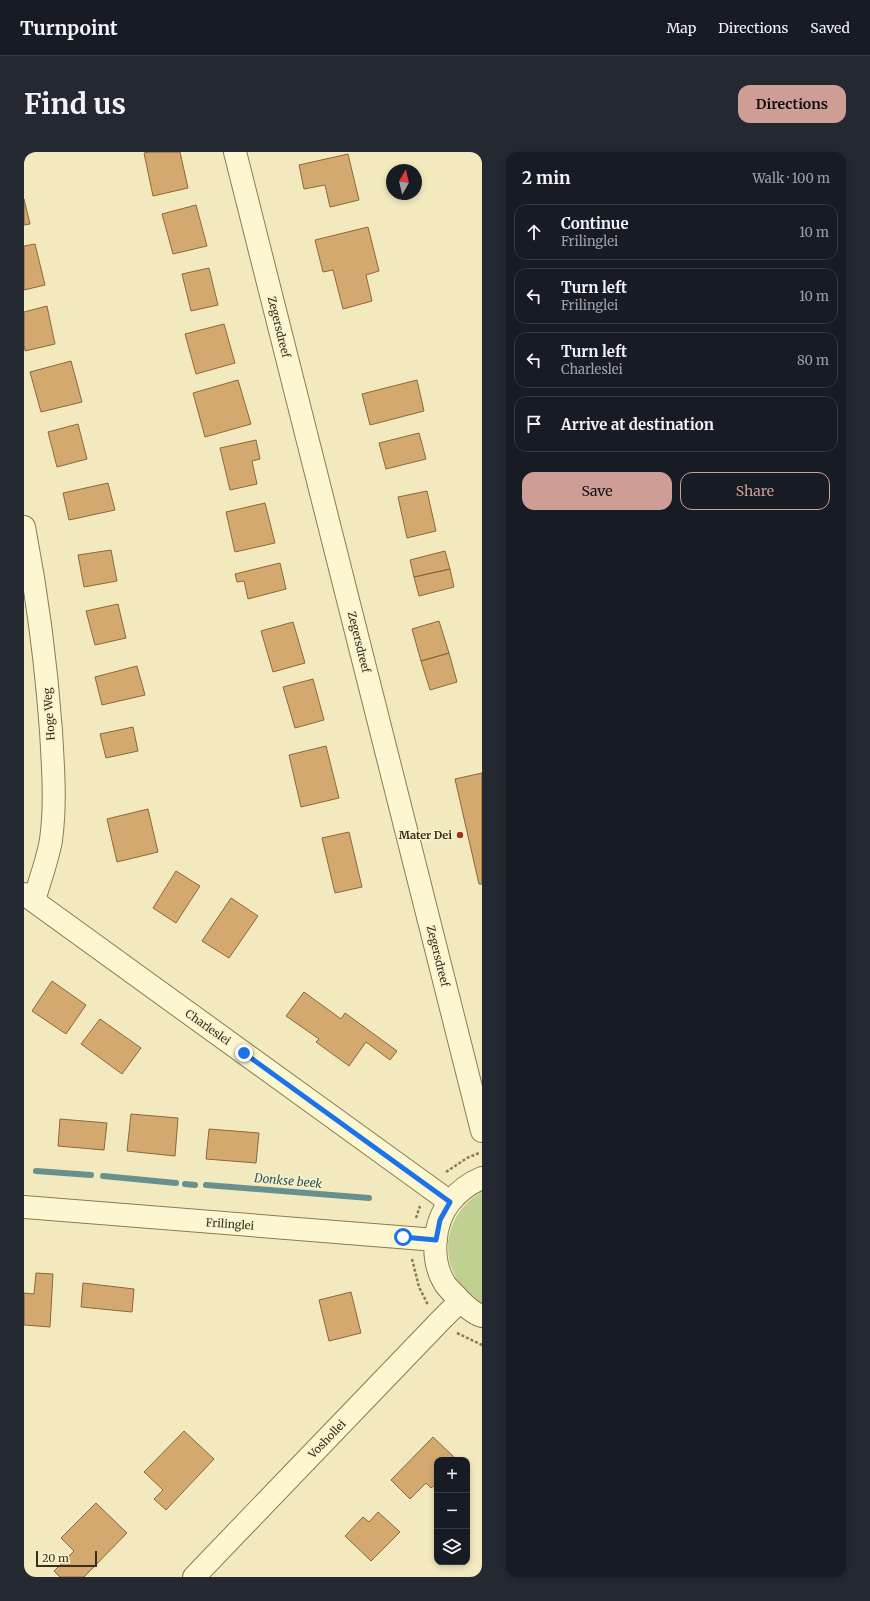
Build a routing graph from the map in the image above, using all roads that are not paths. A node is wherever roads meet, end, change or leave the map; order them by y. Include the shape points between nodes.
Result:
1 (235, 152) edge
2 (24, 527) edge
3 (29, 898) edge
4 (482, 1131) edge
5 (482, 1178) edge
6 (450, 1202) junction
7 (24, 1207) edge
8 (436, 1240) junction
9 (460, 1301) junction
10 (482, 1316) edge
11 (194, 1577) edge

1 - 4 street, Zegersdreef
2 - 3 street, Hoge Weg via 36,589 47,680 54,807 51,842
3 - 6 street, Charleslei
5 - 6 street via 469,1184
6 - 8 street via 440,1220
7 - 8 street, Frilinglei
8 - 9 street via 437,1262 445,1283
9 - 10 street
9 - 11 street, Voshollei

